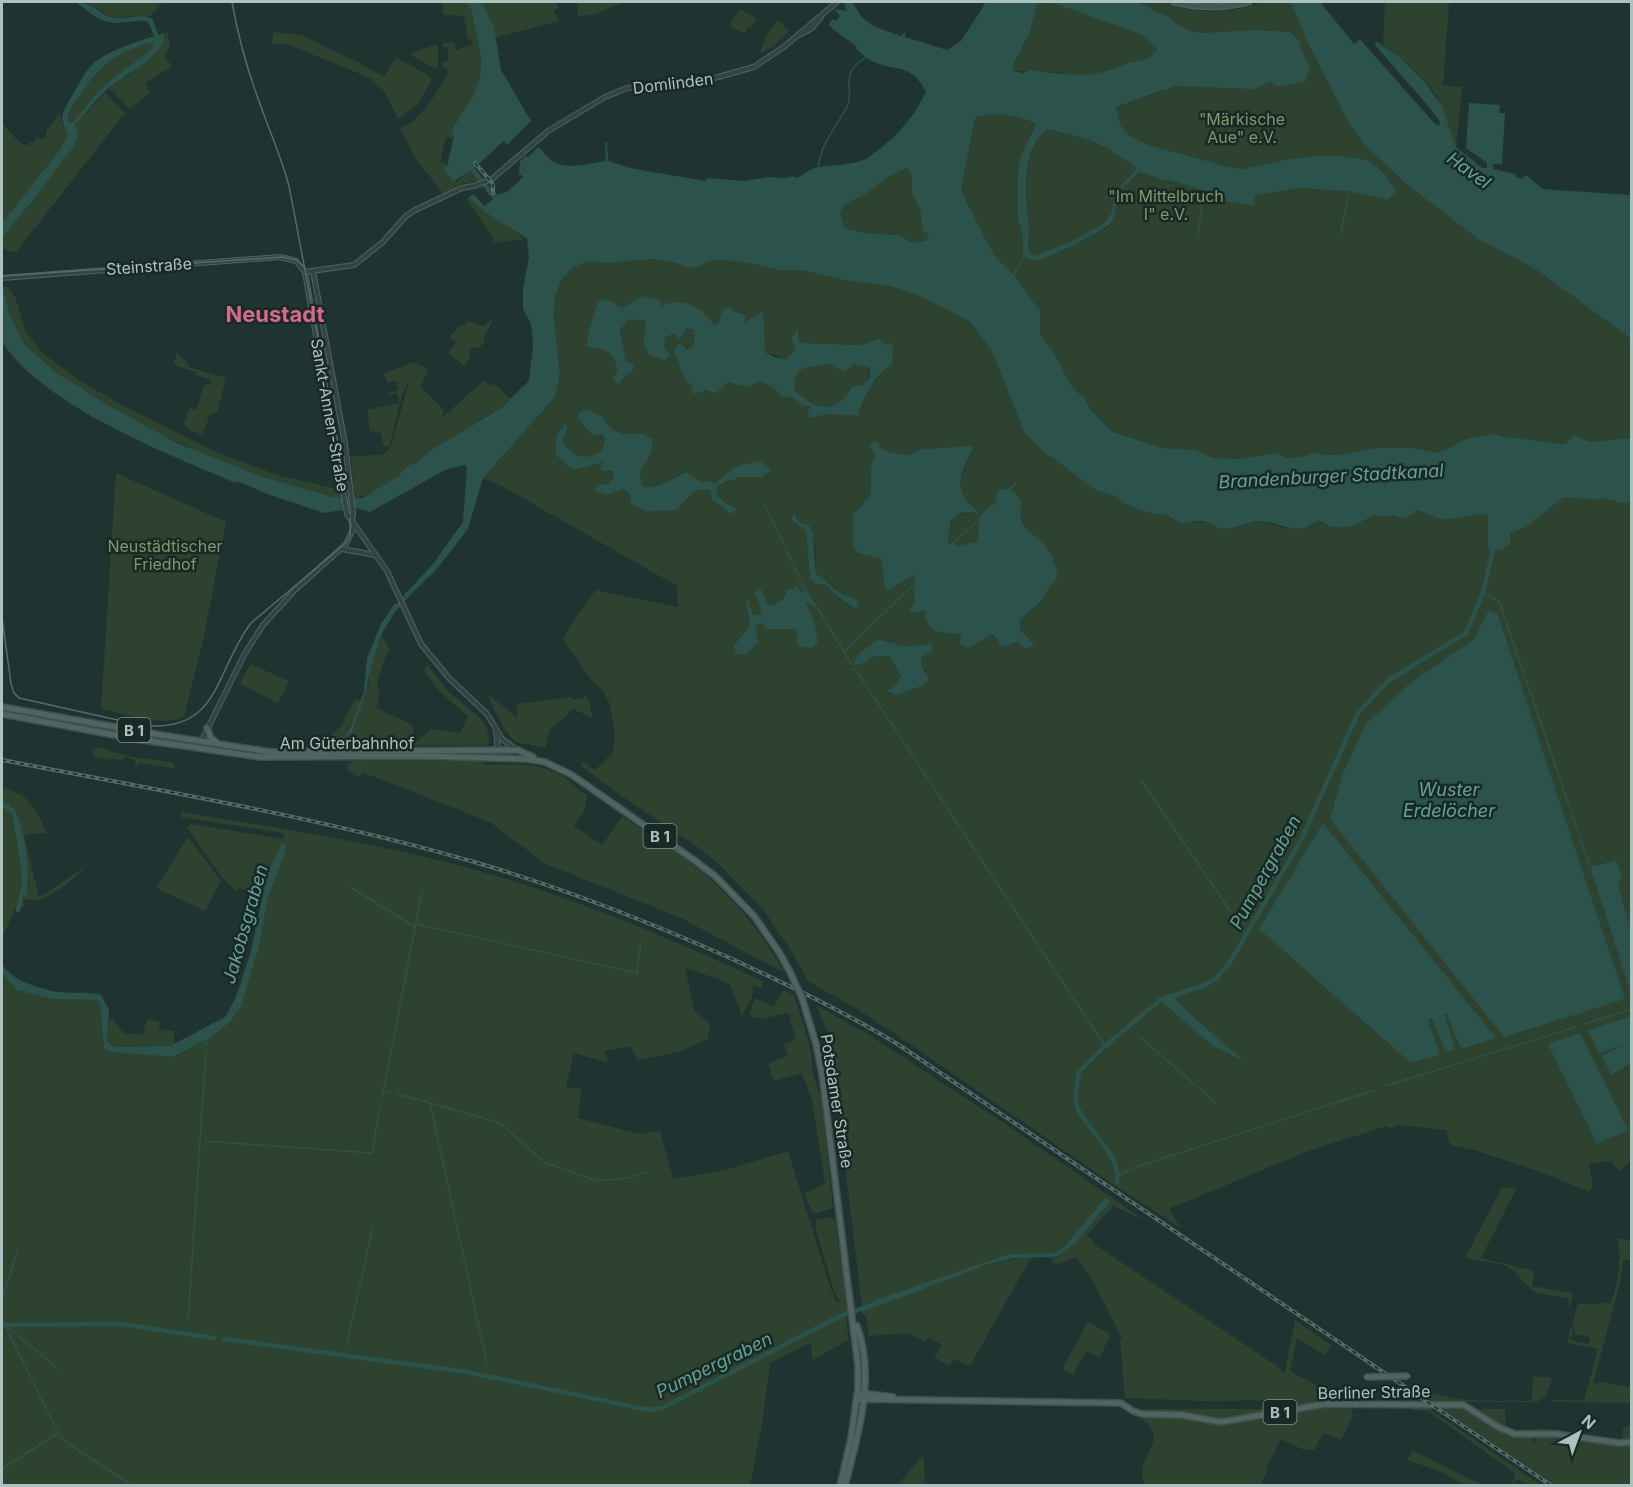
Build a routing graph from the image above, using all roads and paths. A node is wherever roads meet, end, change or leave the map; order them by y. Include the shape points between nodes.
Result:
1 (837, 2) edge
2 (1174, 2) edge
3 (1249, 2) edge
4 (313, 271) junction
5 (305, 272) junction
6 (2, 278) edge
7 (353, 524) junction
8 (341, 548) junction
9 (375, 555) junction
10 (2, 707) edge
11 (2, 714) edge
12 (207, 728) junction
13 (496, 729) junction
14 (201, 742) junction
15 (224, 746) junction
16 (197, 749) junction
17 (498, 750) junction
18 (518, 750) junction
19 (339, 754) junction
20 (498, 758) junction
21 (543, 762) junction
22 (853, 1316) junction
23 (1408, 1376) dead end
24 (1366, 1377) dead end
25 (864, 1392) junction
26 (857, 1397) junction
27 (897, 1399) junction
28 (863, 1401) junction
29 (1632, 1442) edge
30 (840, 1485) edge
31 (845, 1485) edge

1 - 4 street, Domlinden via 753,67 700,82 632,87 572,115 548,130 488,181 462,188 406,216 354,265
2 - 3 main road via 1207,7
4 - 5 street
4 - 7 street, Sankt-Annen-Straße via 345,444
5 - 6 street, Steinstraße via 297,262 280,257
5 - 7 street, Sankt-Annen-Straße via 347,513
7 - 8 street via 348,542
7 - 9 street
8 - 9 street
8 - 12 street via 263,625
9 - 13 street via 387,571 421,644 487,714
10 - 14 main road, B 1
11 - 16 main road, B 1
12 - 14 street
12 - 15 main road via 214,741
13 - 17 street
13 - 18 street via 502,739
14 - 15 main road, Am Güterbahnhof / B 1
14 - 16 main road
15 - 19 main road, Am Güterbahnhof / B 1
16 - 19 main road, Am Güterbahnhof / B 1 via 260,757
17 - 18 main road, Potsdamer Straße / B 1
17 - 19 main road, Am Güterbahnhof / B 1
17 - 20 main road
18 - 21 main road, Potsdamer Straße / B 1
19 - 20 main road, Am Güterbahnhof
20 - 21 main road, Potsdamer Straße / B 1
21 - 22 main road, Potsdamer Straße / B 1, bridge via 572,775 715,876 754,916 779,952 802,998 816,1044
22 - 25 main road, Potsdamer Straße / B 1 via 862,1341
22 - 26 main road, Potsdamer Straße / B 1
23 - 24 main road, bridge
25 - 26 main road
25 - 27 main road, Berliner Straße / B 1
25 - 28 main road, Potsdamer Straße
26 - 28 main road, Berliner Straße / B 1
26 - 30 main road, Potsdamer Straße
27 - 28 main road, Berliner Straße / B 1
27 - 29 main road, Berliner Straße / B 1 via 1121,1403 1142,1414 1176,1414 1221,1422 1325,1404 1464,1405 1515,1434
28 - 31 main road, Potsdamer Straße

